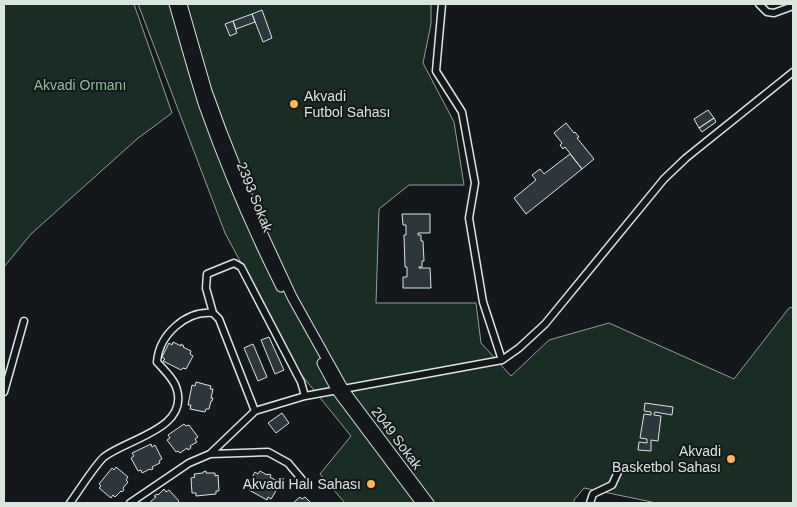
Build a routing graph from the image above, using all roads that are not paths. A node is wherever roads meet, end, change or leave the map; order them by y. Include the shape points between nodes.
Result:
1 (174, 4) edge
2 (182, 4) edge
3 (442, 4) edge
4 (759, 4) edge
5 (793, 6) edge
6 (793, 72) edge
7 (213, 313) junction
8 (24, 321) dead end
9 (502, 360) junction
10 (340, 390) junction
11 (4, 392) edge
12 (305, 396) junction
13 (254, 411) junction
14 (210, 454) junction
15 (618, 472) dead end
16 (304, 482) dead end
17 (70, 503) edge
18 (130, 503) edge
19 (421, 503) edge
20 (430, 503) edge
21 (590, 503) edge

1 - 10 main road, 2393 Sokak via 205,107 240,198 276,277
2 - 10 main road, 2393 Sokak via 207,91 261,230
3 - 9 street via 436,70 462,112 475,183 469,218 483,302
4 - 5 street via 767,12 774,13
6 - 9 street via 664,179 545,324
7 - 12 street via 206,288 207,274 234,263 241,267 301,382
7 - 13 street via 219,319
7 - 17 street via 196,314 175,326 158,352 157,362 177,388 179,400 168,422 104,457
8 - 11 street
9 - 10 street
10 - 12 street
10 - 19 main road, 2049 Sokak
10 - 20 main road, 2049 Sokak
12 - 13 street
13 - 14 street
14 - 16 street via 268,452 288,463
14 - 18 street via 189,463
15 - 21 street via 612,485 593,494

